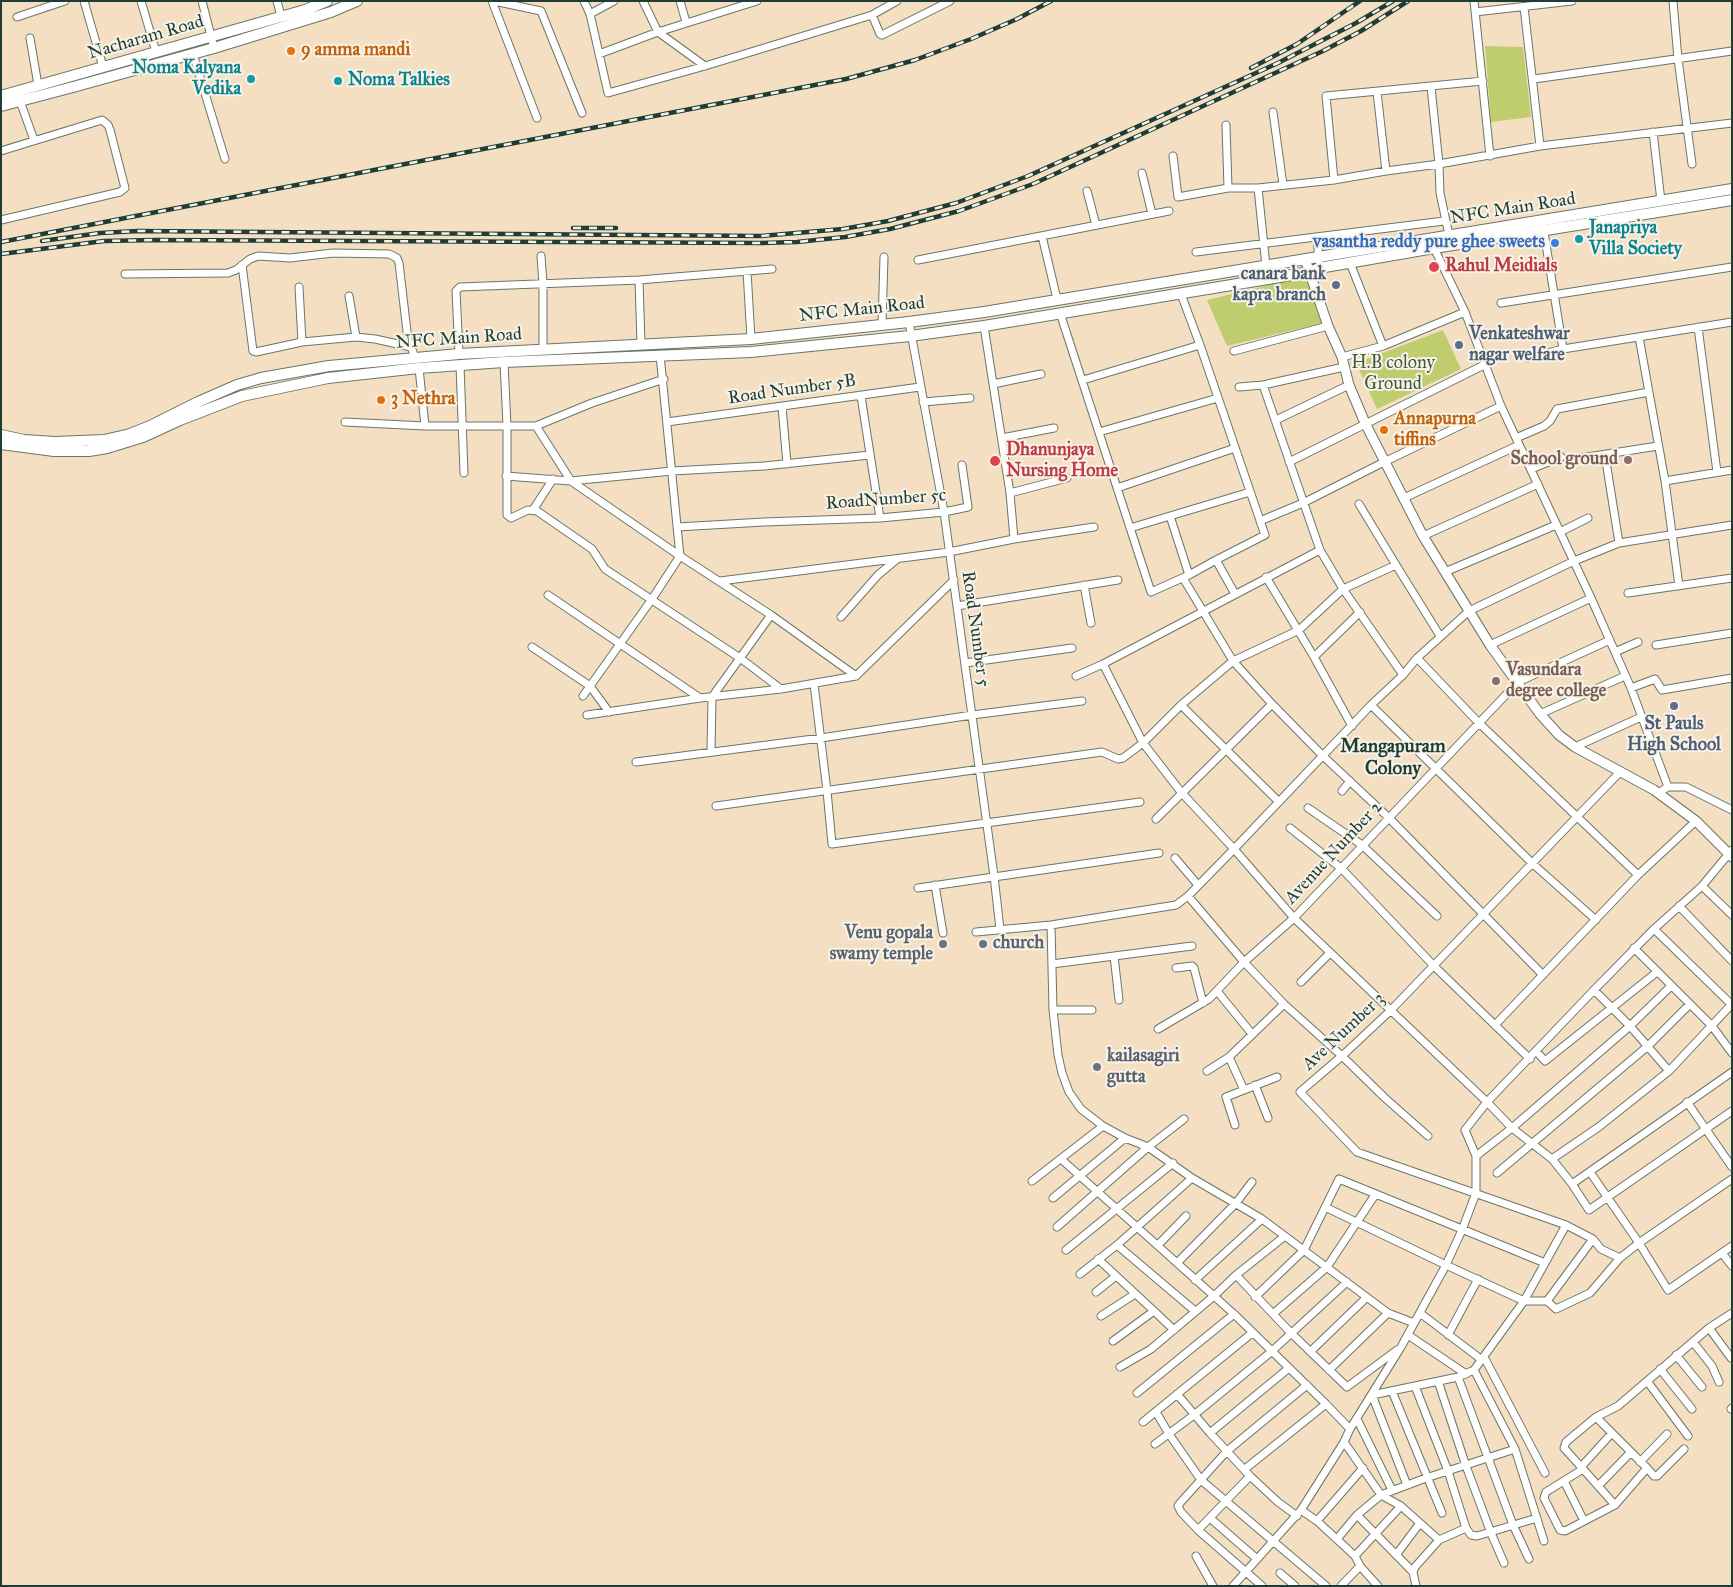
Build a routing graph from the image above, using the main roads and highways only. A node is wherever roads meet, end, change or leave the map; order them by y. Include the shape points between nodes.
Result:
1 (328, 1) edge
2 (357, 1) edge
3 (305, 5) edge
4 (1, 96) edge
5 (18, 98) junction
6 (1, 106) edge
7 (1730, 189) edge
8 (1731, 203) edge
9 (1543, 226) junction
10 (604, 346) junction
11 (604, 358) junction
12 (417, 363) junction
13 (1, 435) edge
14 (1, 444) edge

1 - 3 main road, Nacharam Road
2 - 5 main road, Nacharam Road via 214,48
3 - 5 main road, Nacharam Road via 280,16 38,85
4 - 5 main road, Nacharam Road
5 - 6 main road, Nacharam Road
7 - 9 main road, NFC Main Road
8 - 9 main road, NFC Main Road
9 - 10 main road, NFC Main Road via 1448,235 909,322 751,339
9 - 11 main road, NFC Main Road via 1181,294 984,326 751,352
10 - 11 main road
10 - 12 main road, NFC Main Road via 459,354
11 - 12 main road, NFC Main Road via 460,365
12 - 13 main road, NFC Main Road via 329,366 261,378 229,388 130,434 104,440 55,442
12 - 14 main road, NFC Main Road via 242,396 144,438 107,448 54,451

